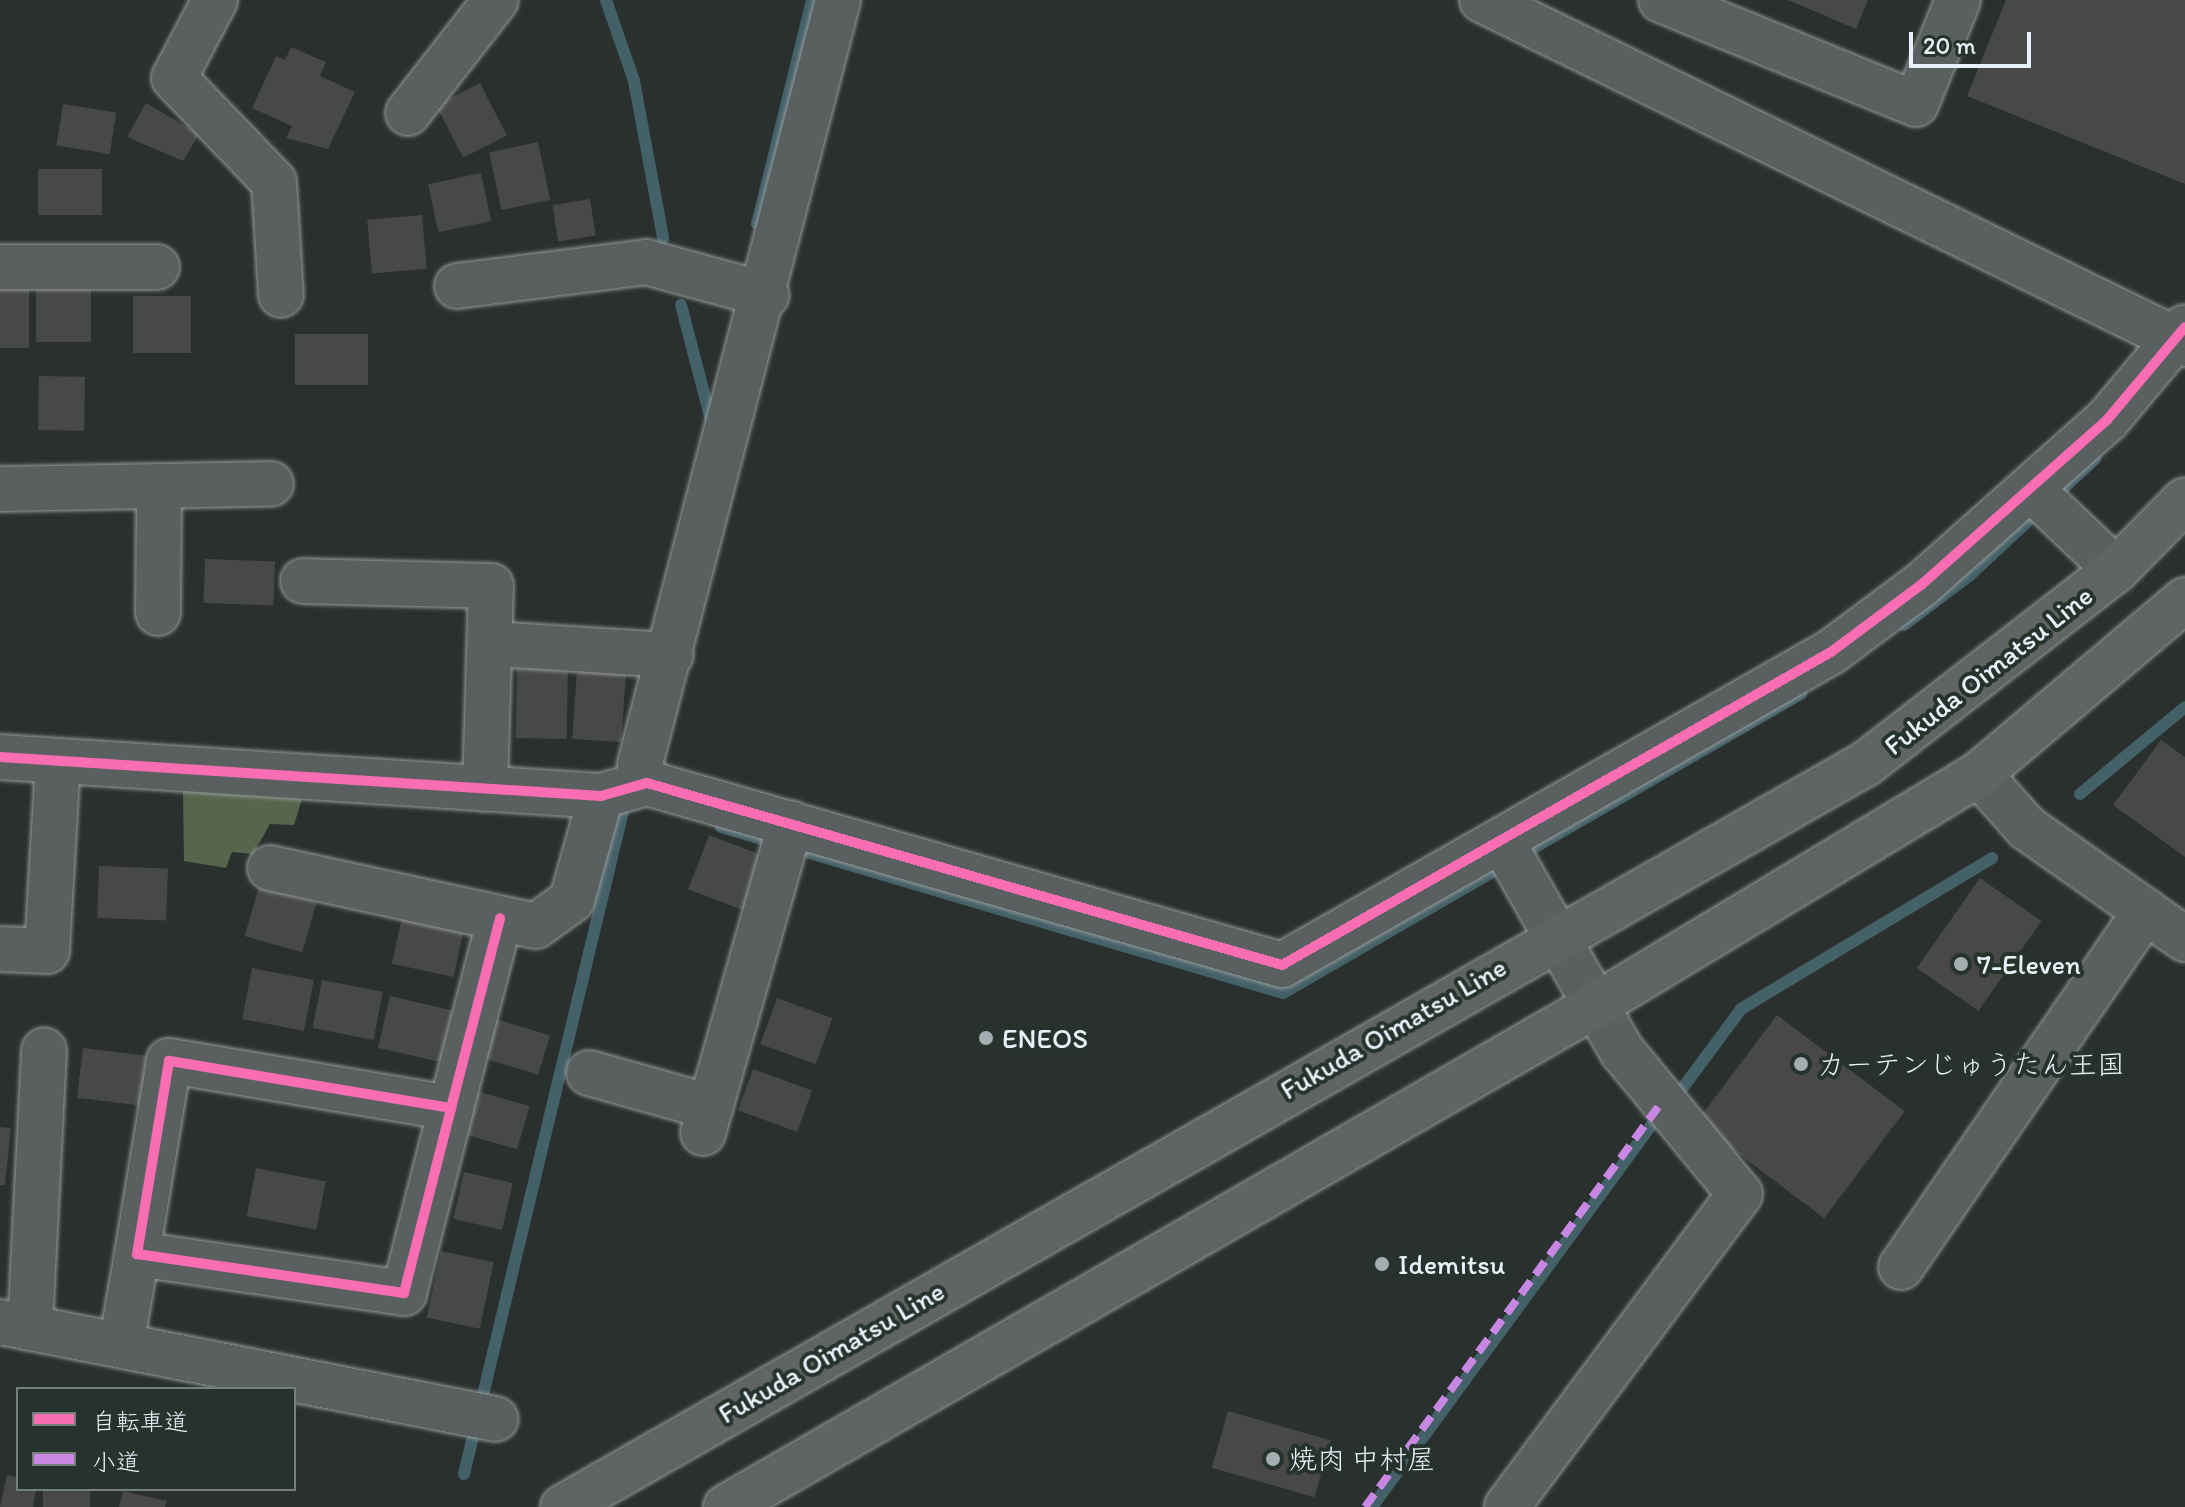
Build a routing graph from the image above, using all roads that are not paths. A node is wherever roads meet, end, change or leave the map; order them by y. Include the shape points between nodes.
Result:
1 (496, 0) edge
2 (838, 0) edge
3 (1661, 0) edge
4 (1958, 0) edge
5 (205, 3) edge
6 (1509, 6) edge
7 (408, 113) dead end
8 (0, 267) edge
9 (157, 267) dead end
10 (457, 286) dead end
11 (281, 295) dead end
12 (767, 295) junction
13 (2182, 337) edge
14 (271, 484) dead end
15 (159, 486) junction
16 (0, 489) edge
17 (2185, 500) edge
18 (2043, 501) junction
19 (2116, 570) junction
20 (303, 581) dead end
21 (2185, 600) edge
22 (158, 613) dead end
23 (510, 645) dead end
24 (658, 654) junction
25 (0, 757) edge
26 (57, 772) junction
27 (1979, 774) junction
28 (647, 783) junction
29 (485, 789) junction
30 (601, 796) junction
31 (786, 838) junction
32 (1509, 853) junction
33 (270, 868) dead end
34 (2146, 911) junction
35 (500, 918) junction
36 (1555, 934) junction
37 (2185, 939) edge
38 (0, 949) edge
39 (1596, 1005) junction
40 (44, 1050) dead end
41 (589, 1073) dead end
42 (451, 1108) junction
43 (137, 1254) junction
44 (1901, 1267) dead end
45 (15, 1325) edge
46 (121, 1345) junction
47 (484, 1416) dead end
48 (563, 1507) edge
49 (726, 1507) edge
50 (1507, 1507) edge

1 - 7 street
2 - 12 street
3 - 4 street via 1916,104
5 - 11 street via 174,78 274,182
6 - 13 street
8 - 9 street
10 - 12 street via 646,262
12 - 24 street
13 - 18 street
14 - 15 street
15 - 16 street
15 - 22 street
17 - 19 main road, Fukuda Oimatsu Line
18 - 19 street
18 - 32 street via 1831,652
19 - 36 main road, Fukuda Oimatsu Line via 1867,763
20 - 29 street via 491,586
21 - 27 main road
23 - 24 street
24 - 28 street via 640,764
25 - 26 street
26 - 29 street
26 - 38 street via 47,951
27 - 34 street via 2027,828
27 - 39 main road
28 - 30 street
28 - 31 street
29 - 30 street
30 - 35 street via 572,900 536,926
31 - 32 street via 1282,965
31 - 41 street via 707,1120
32 - 36 street
33 - 35 street
34 - 37 street
34 - 44 street
35 - 42 street
36 - 39 street
36 - 48 main road, Fukuda Oimatsu Line
39 - 49 main road
39 - 50 street via 1622,1051 1740,1194
40 - 45 street
42 - 43 street via 404,1293
42 - 43 street via 169,1061
43 - 46 street
45 - 46 street
46 - 47 street

